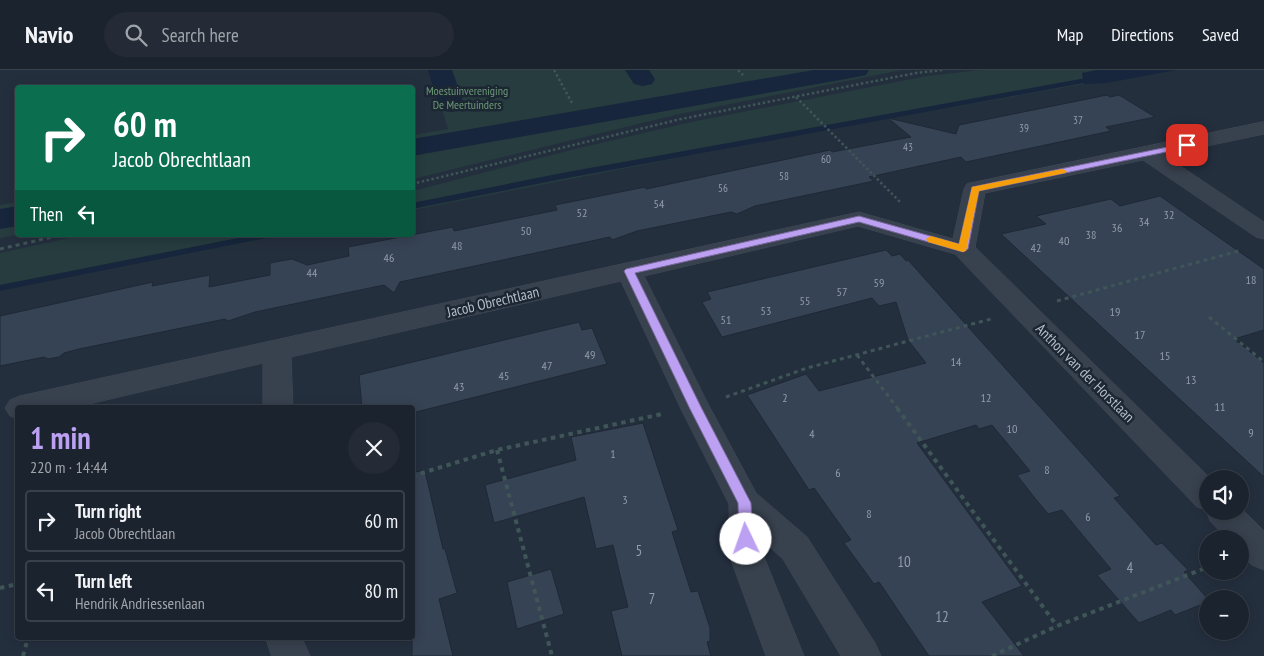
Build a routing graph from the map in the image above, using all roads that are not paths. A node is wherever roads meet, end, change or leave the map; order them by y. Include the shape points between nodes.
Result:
1 (1264, 128) edge
2 (1148, 154) junction
3 (1264, 232) edge
4 (963, 249) junction
5 (629, 271) junction
6 (277, 350) junction
7 (32, 405) edge
8 (278, 405) edge
9 (15, 409) edge
10 (0, 412) edge
11 (1199, 488) edge
12 (744, 503) junction
13 (1231, 520) edge
14 (1264, 554) edge
15 (282, 640) edge
16 (284, 640) edge
17 (276, 656) edge
18 (291, 656) edge
19 (785, 656) edge
20 (862, 656) edge

1 - 2 street
2 - 3 street
2 - 4 street via 975,189
4 - 5 street, Jacob Obrechtlaan via 859,219
4 - 11 street, Anthon van der Horstlaan
5 - 6 street, Jacob Obrechtlaan
5 - 12 street
6 - 7 street, Jacob Obrechtlaan
6 - 8 street
9 - 10 street, Jacob Obrechtlaan
12 - 19 street via 747,557
12 - 20 street via 795,548
13 - 14 street
15 - 17 street
16 - 18 street

